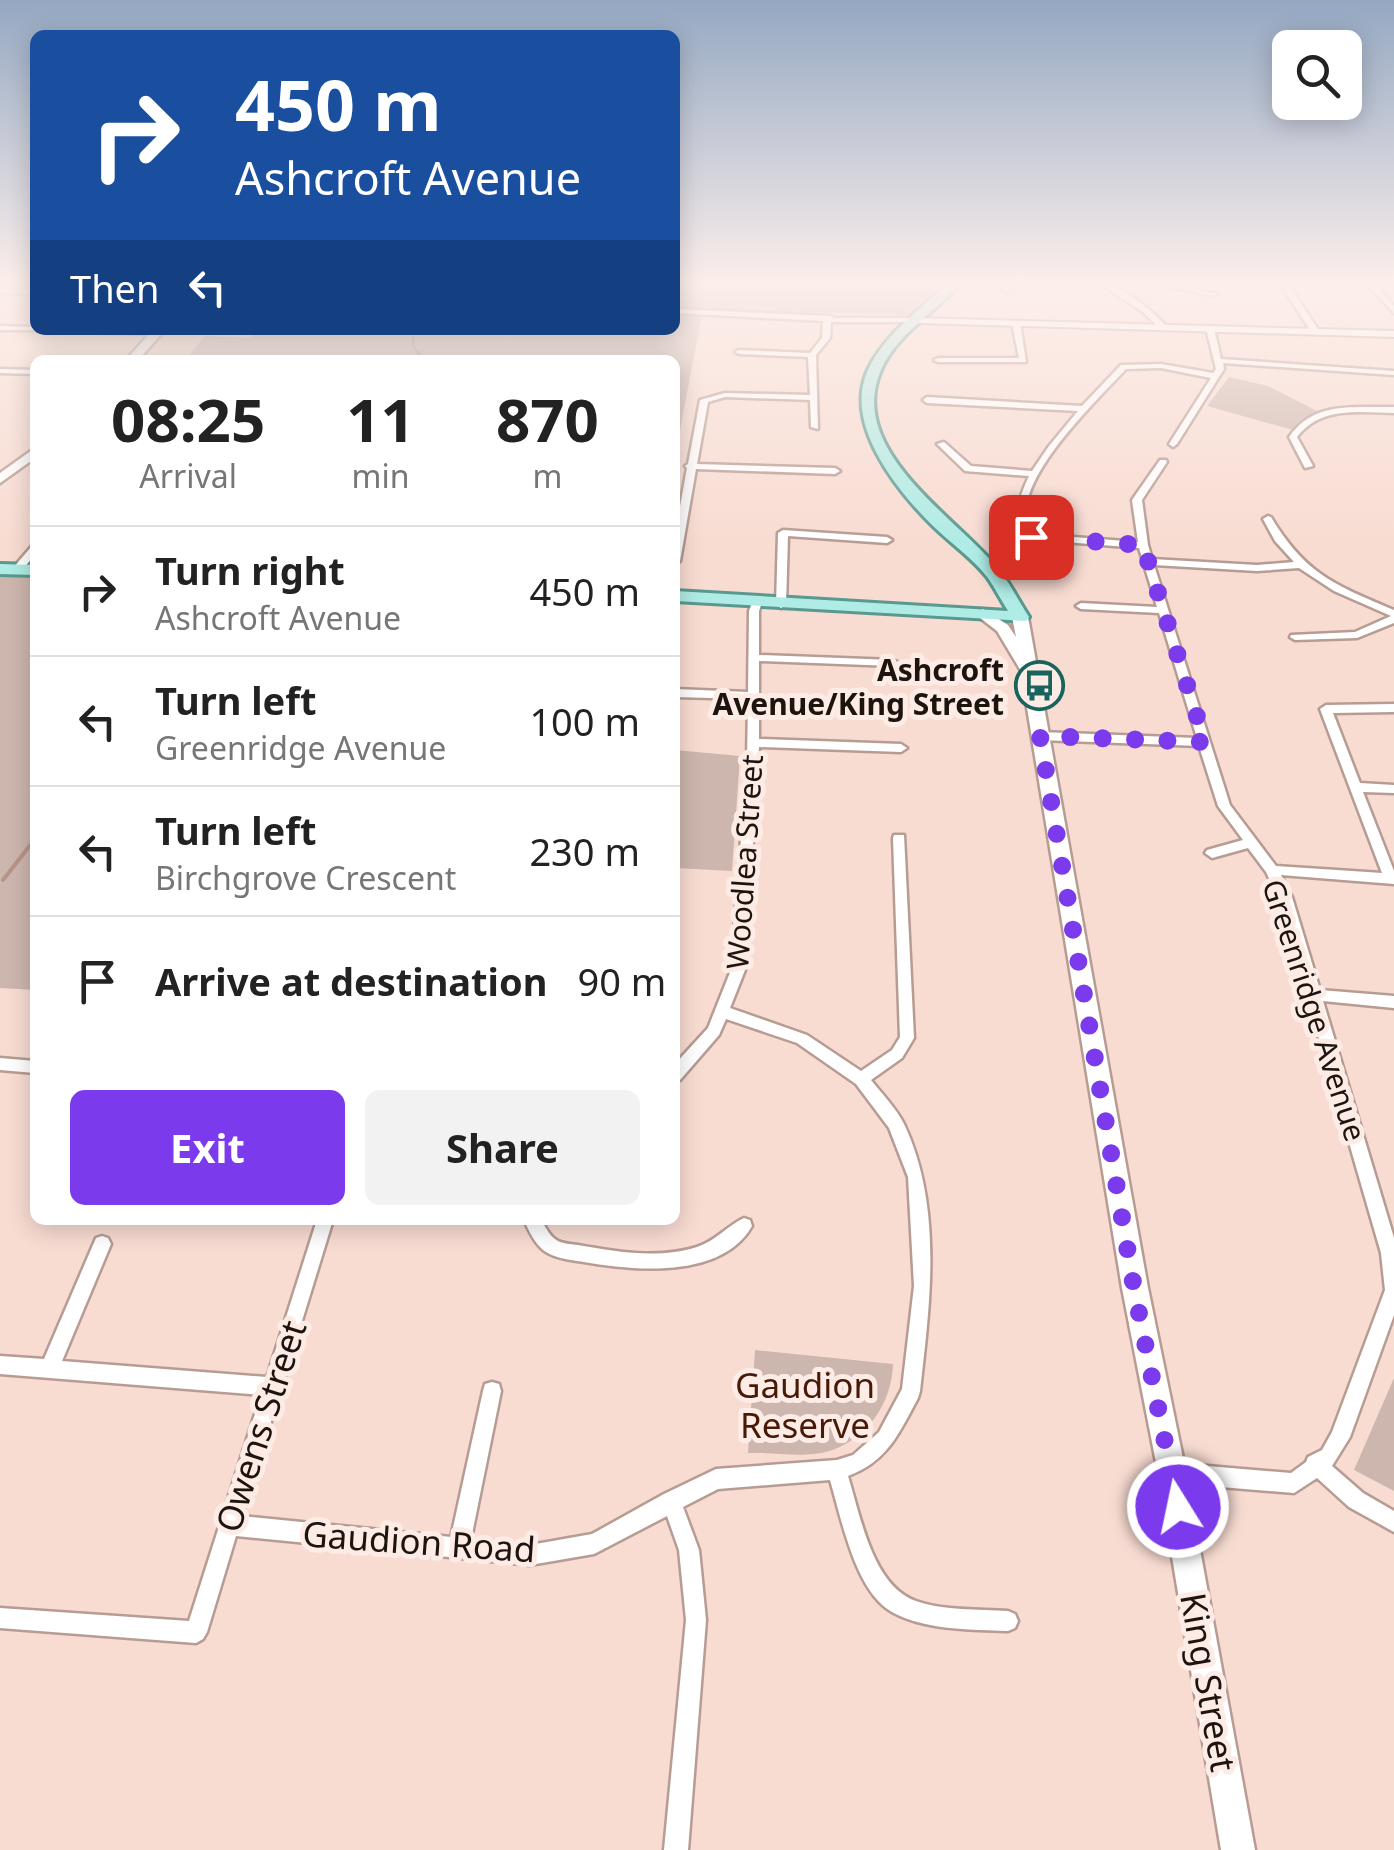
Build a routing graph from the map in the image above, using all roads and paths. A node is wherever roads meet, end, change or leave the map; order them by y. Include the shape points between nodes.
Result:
1 (812, 371) edge
2 (876, 371) edge
3 (1124, 371) edge
4 (1182, 371) edge
5 (1217, 371) edge
6 (2, 372) edge
7 (30, 372) edge
8 (1215, 376) junction
9 (811, 398) junction
10 (927, 400) dead end
11 (1086, 410) junction
12 (1393, 411) edge
13 (814, 427) dead end
14 (941, 444) dead end
15 (1173, 444) dead end
16 (30, 456) edge
17 (1163, 462) dead end
18 (690, 466) junction
19 (1308, 466) dead end
20 (835, 471) dead end
21 (1033, 474) junction
22 (0, 479) edge
23 (1268, 519) dead end
24 (680, 529) edge
25 (887, 540) dead end
26 (1143, 545) junction
27 (1148, 562) junction
28 (1299, 565) junction
29 (680, 598) edge
30 (758, 603) junction
31 (781, 603) junction
32 (840, 605) junction
33 (1081, 606) dead end
34 (1010, 609) junction
35 (1164, 610) junction
36 (983, 614) junction
37 (1394, 617) edge
38 (1295, 637) dead end
39 (756, 658) junction
40 (893, 662) dead end
41 (1028, 677) junction
42 (680, 693) edge
43 (755, 696) junction
44 (1394, 708) edge
45 (1040, 733) junction
46 (1205, 742) junction
47 (753, 743) junction
48 (901, 748) dead end
49 (1357, 787) junction
50 (1394, 789) edge
51 (899, 838) dead end
52 (1248, 844) junction
53 (1212, 853) dead end
54 (1272, 870) junction
55 (1392, 878) edge
56 (1316, 995) junction
57 (1394, 1002) edge
58 (724, 1012) junction
59 (0, 1064) edge
60 (30, 1066) edge
61 (680, 1070) edge
62 (861, 1079) junction
63 (324, 1225) edge
64 (534, 1225) edge
65 (744, 1226) dead end
66 (102, 1244) dead end
67 (1394, 1290) edge
68 (0, 1364) edge
69 (50, 1368) junction
70 (272, 1387) junction
71 (492, 1391) dead end
72 (1314, 1464) junction
73 (836, 1470) junction
74 (1172, 1473) junction
75 (672, 1501) junction
76 (1394, 1522) edge
77 (228, 1525) junction
78 (459, 1548) junction
79 (0, 1618) edge
80 (1008, 1622) dead end
81 (676, 1850) edge
82 (1238, 1850) edge

1 - 9 street
2 - 34 main road, King Street via 868,398 890,460 932,515 994,573
3 - 11 street
4 - 8 street
5 - 8 street
6 - 7 street
8 - 15 street
9 - 13 street
9 - 18 street via 708,397
10 - 11 street
11 - 21 street
12 - 19 street via 1328,413 1304,422 1293,437
14 - 21 street via 968,470
16 - 22 main road
17 - 26 street, Greenridge Avenue via 1137,500
18 - 20 street
18 - 24 street
21 - 26 street via 1020,508 1031,537
23 - 28 street
25 - 31 street via 783,533
26 - 27 street, Greenridge Avenue
27 - 28 street
27 - 35 street, Greenridge Avenue
28 - 37 street
29 - 30 main road
30 - 31 main road
30 - 39 street, Woodlea Street
31 - 32 main road
32 - 34 main road
32 - 36 main road
33 - 35 street
34 - 36 main road
34 - 41 main road, King Street
35 - 46 street, Greenridge Avenue
36 - 41 main road via 1003,628
37 - 38 street via 1357,635
39 - 40 street
39 - 43 street, Woodlea Street
41 - 45 main road, King Street
42 - 43 street
43 - 47 street, Woodlea Street
44 - 49 street via 1326,709
45 - 46 street
45 - 74 main road, King Street
46 - 52 street, Greenridge Avenue via 1224,806
47 - 48 street
47 - 58 street, Woodlea Street via 740,960
49 - 50 street
49 - 55 street
51 - 62 street via 907,1038 897,1054
52 - 53 street
52 - 54 street, Greenridge Avenue
54 - 55 street
54 - 56 street, Greenridge Avenue
56 - 57 street
56 - 67 street, Greenridge Avenue via 1390,1253
58 - 61 street, Woodlea Street
58 - 62 street, Gaudion Road via 802,1039
59 - 60 street
62 - 73 street, Gaudion Road via 896,1124 916,1177 923,1286 911,1390 900,1418 858,1462
63 - 70 street, Owens Street
64 - 65 street via 554,1248 674,1262 708,1254
66 - 69 street
67 - 72 street, Greenridge Avenue via 1340,1437 1329,1457
68 - 69 street
69 - 70 street
70 - 77 street, Owens Street
71 - 78 street
72 - 74 street, Greenridge Avenue via 1294,1483
72 - 76 street
73 - 75 street, Gaudion Road via 716,1479
73 - 80 street via 873,1576 892,1600 924,1614
74 - 82 main road, King Street
75 - 78 street, Gaudion Road via 594,1544 530,1555
75 - 81 street via 689,1550 696,1620
77 - 78 street, Gaudion Road
77 - 79 street, Owens Street via 196,1632

